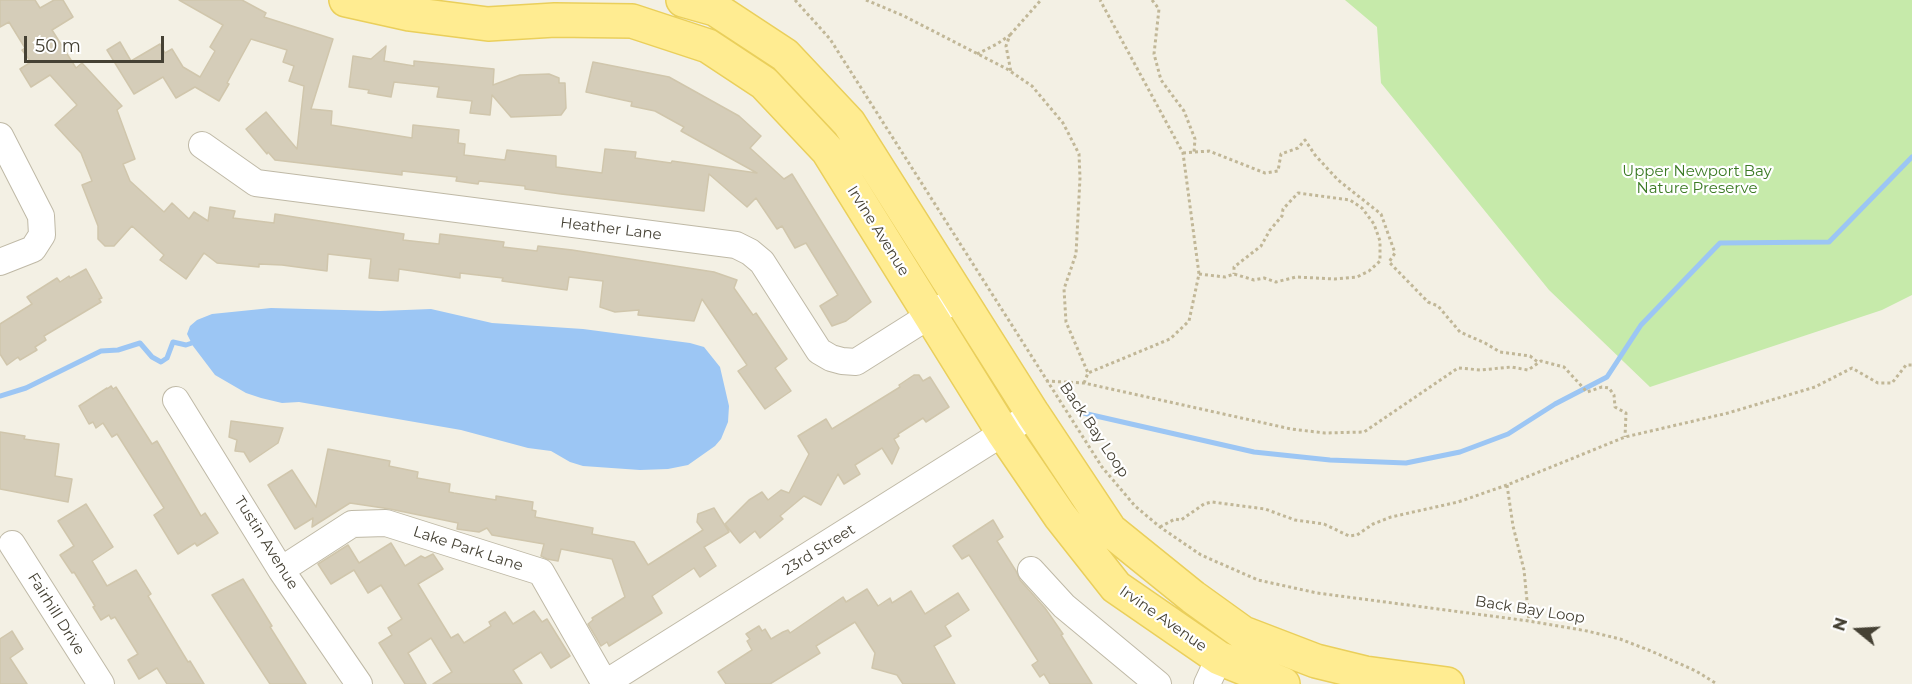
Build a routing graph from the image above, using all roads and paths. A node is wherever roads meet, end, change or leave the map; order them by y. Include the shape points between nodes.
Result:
1 (346, 0) edge
2 (683, 0) edge
3 (795, 0) edge
4 (866, 0) edge
5 (1041, 0) edge
6 (1100, 0) edge
7 (1152, 0) edge
8 (1010, 35) junction
9 (977, 54) junction
10 (1011, 72) junction
11 (0, 136) edge
12 (201, 145) dead end
13 (1194, 152) junction
14 (1183, 153) junction
15 (0, 262) edge
16 (1199, 274) junction
17 (1234, 274) junction
18 (959, 297) junction
19 (930, 314) junction
20 (1539, 363) junction
21 (1912, 365) edge
22 (1088, 373) junction
23 (1046, 381) junction
24 (1084, 383) junction
25 (176, 400) dead end
26 (1033, 414) junction
27 (1004, 434) junction
28 (1625, 436) junction
29 (1507, 485) junction
30 (1160, 527) junction
31 (12, 544) dead end
32 (281, 570) junction
33 (1031, 570) dead end
34 (1529, 621) junction
35 (1213, 671) edge
36 (100, 684) edge
37 (359, 684) edge
38 (605, 684) edge
39 (1158, 684) edge
40 (1284, 684) edge
41 (1447, 684) edge
42 (1717, 684) edge

1 - 19 main road, Irvine Avenue via 409,14 488,24 632,21 708,45 764,83 828,151
2 - 18 main road via 715,9 785,55 849,123
3 - 23 path, Back Bay Loop via 830,39
4 - 9 path
5 - 8 path
6 - 14 path
7 - 13 path via 1159,9 1154,54 1161,80 1184,111 1195,139
8 - 9 path
8 - 10 path via 1006,45
9 - 10 path
10 - 22 path via 1032,86 1063,123 1079,154 1076,254 1064,289 1066,322
11 - 15 street via 41,216 42,235 33,249
12 - 19 street, Heather Lane via 256,183 736,246 762,262 819,351 842,362 856,362
13 - 14 path
13 - 20 path via 1209,151 1264,173 1278,171 1281,154 1305,140 1338,180 1381,214 1395,252 1389,262 1428,302 1438,306 1460,333 1500,352 1530,356
14 - 16 path
16 - 17 path
16 - 22 path via 1189,321 1170,339
17 - 17 path via 1276,282 1296,276 1357,277 1380,261 1380,241 1374,224 1350,200 1298,193 1282,209 1282,216 1261,246 1234,267
18 - 19 street, Heather Lane
18 - 26 main road
19 - 27 main road, Irvine Avenue
20 - 24 path via 1528,370 1458,368 1364,432 1291,429
20 - 28 path via 1564,367 1587,392 1609,388 1615,407 1626,412
21 - 28 path via 1906,365 1892,382 1878,383 1852,368 1815,387 1728,413
22 - 24 path
23 - 24 path
23 - 30 path, Back Bay Loop via 1102,467 1135,506
25 - 32 street, Tustin Avenue
26 - 27 street, 23rd Street
26 - 41 main road via 1110,530 1243,633 1365,673
27 - 35 main road, Irvine Avenue via 1060,516 1116,587
27 - 38 street, 23rd Street
28 - 29 path
29 - 30 path via 1458,502 1390,517 1349,536 1324,524 1295,520 1265,509 1212,502
29 - 34 path via 1524,570
30 - 34 path, Back Bay Loop via 1201,555 1287,588
31 - 36 street, Fairhill Drive
32 - 37 street, Tustin Avenue
32 - 38 street, Lake Park Lane via 352,524 386,523 541,572
33 - 39 street via 1064,606
34 - 42 path, Back Bay Loop via 1620,639
35 - 40 main road, Irvine Avenue

